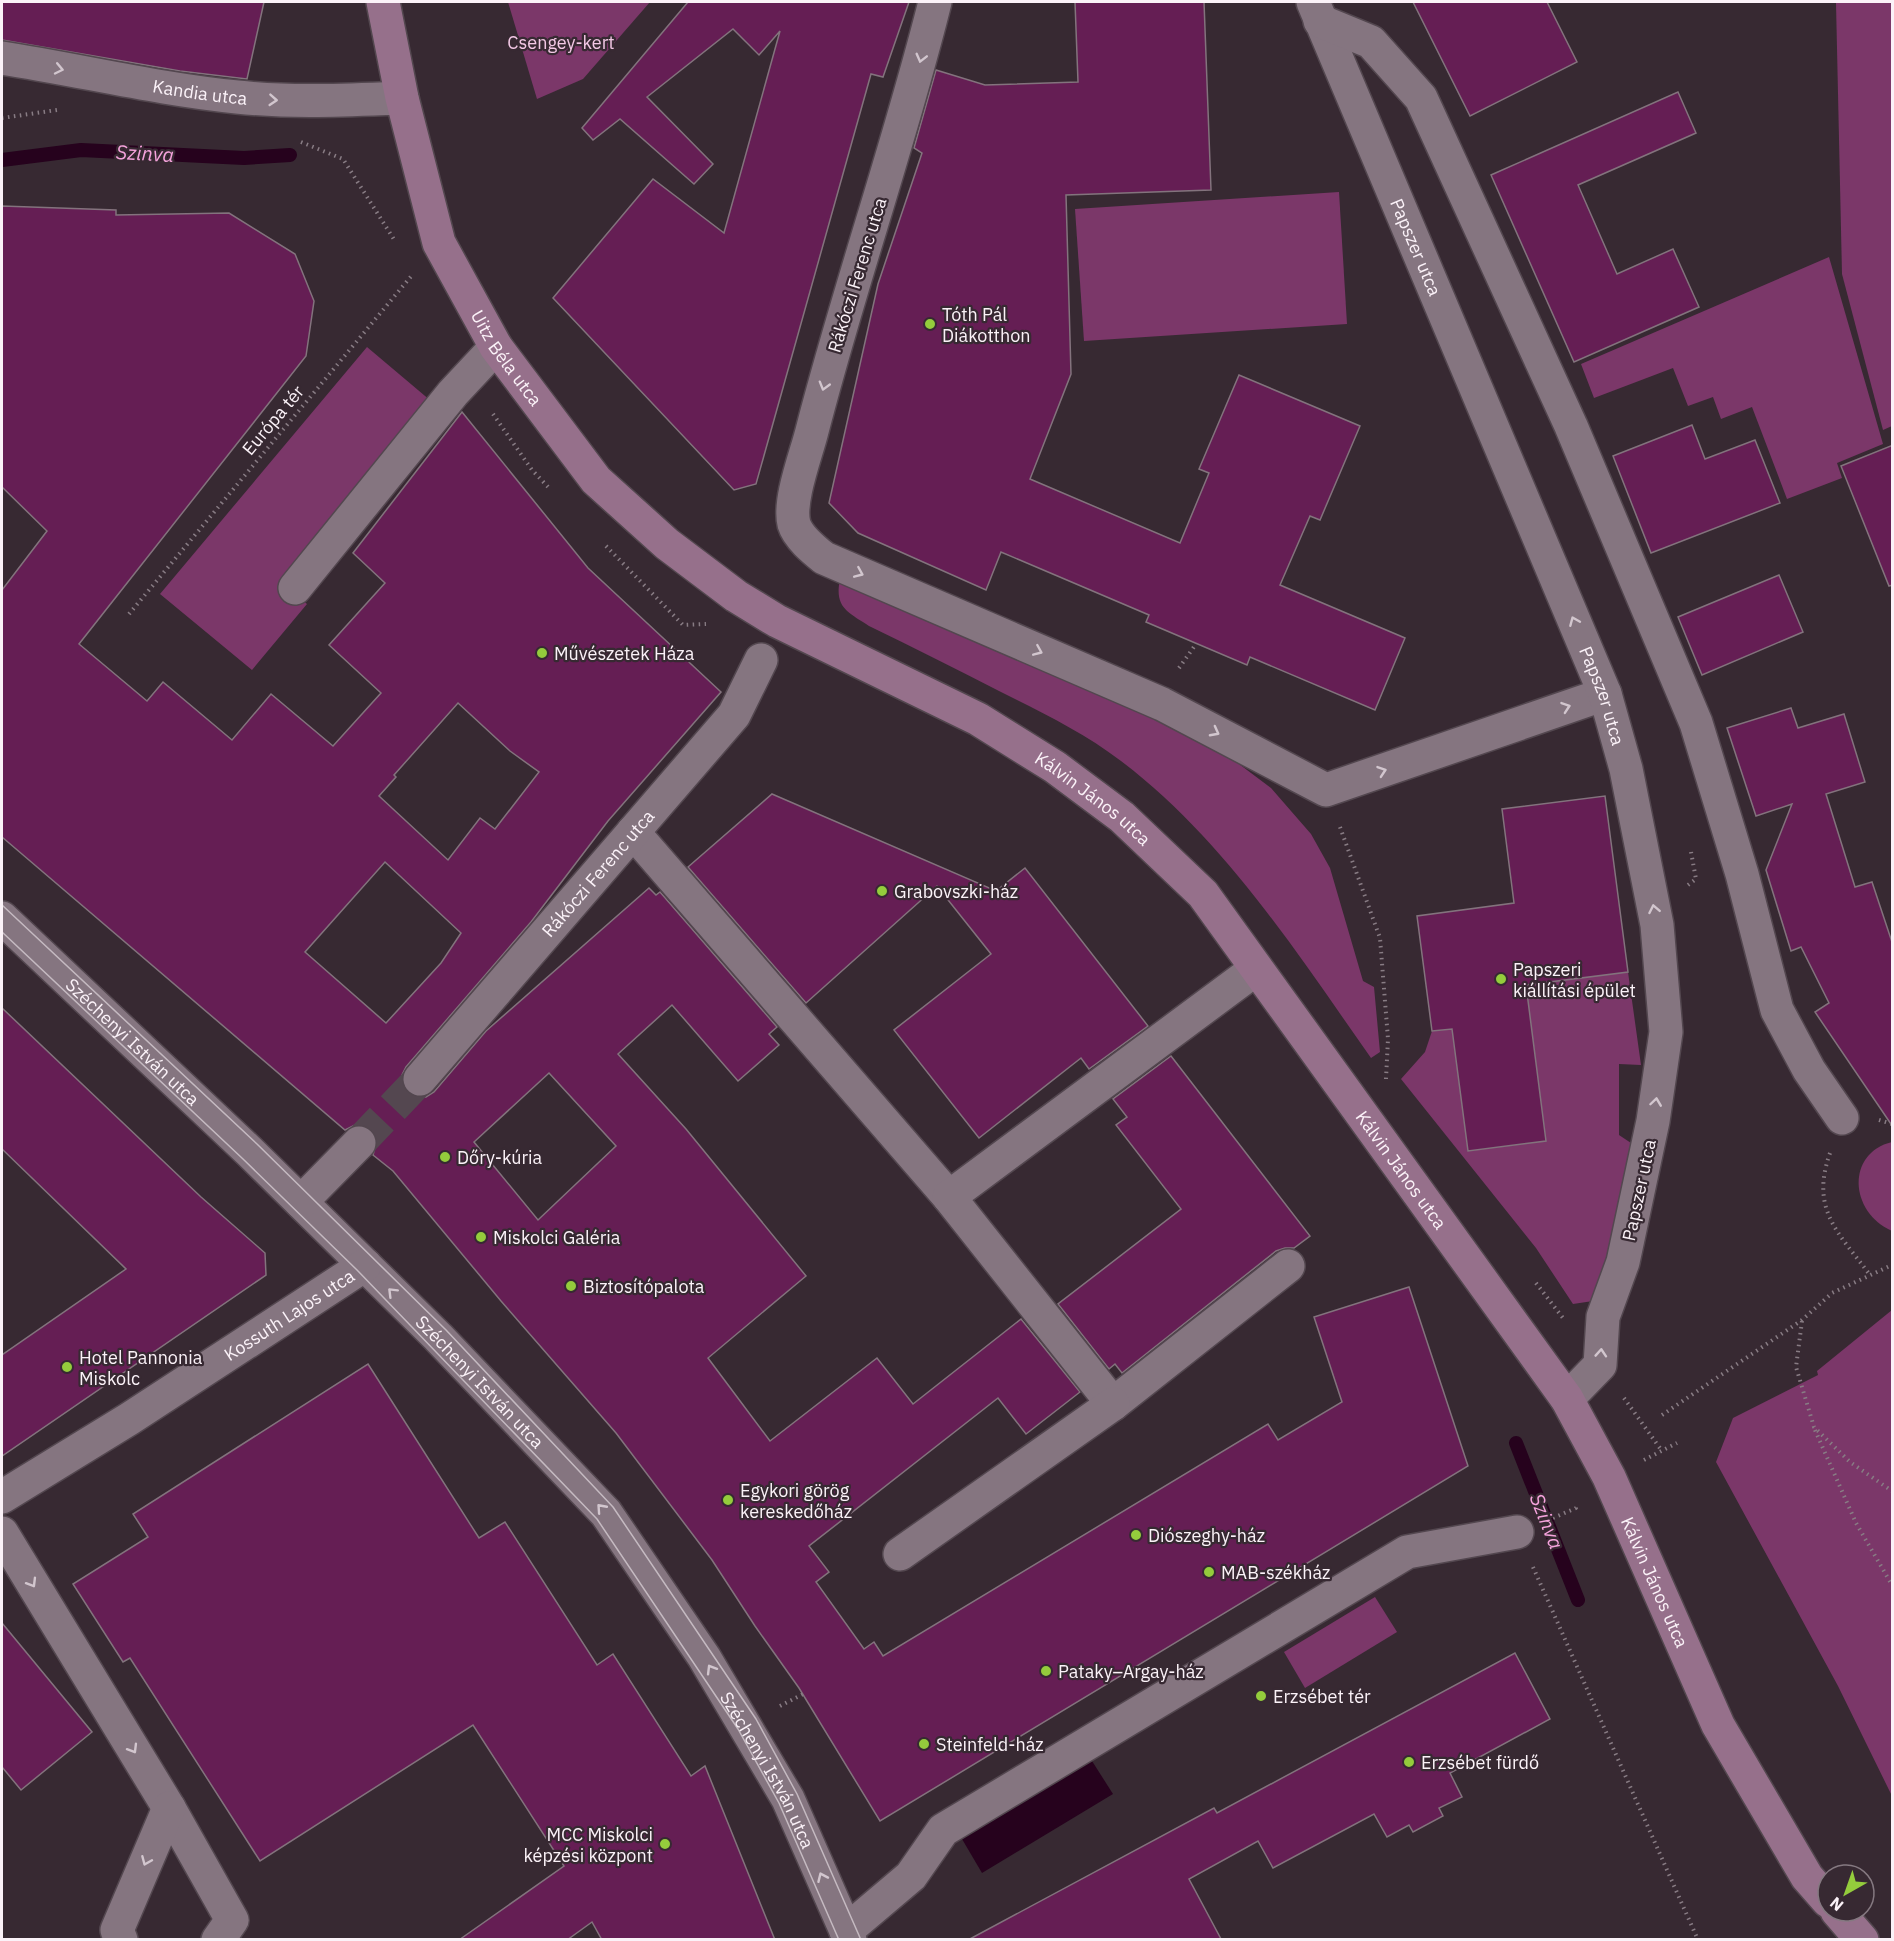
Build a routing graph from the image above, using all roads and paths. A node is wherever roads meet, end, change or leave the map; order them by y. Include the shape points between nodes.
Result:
1 (383, 2) edge
2 (935, 2) edge
3 (1316, 11) edge
4 (2, 58) edge
5 (402, 98) junction
6 (69, 109) dead end
7 (2, 118) edge
8 (293, 138) dead end
9 (397, 243) dead end
10 (420, 282) dead end
11 (496, 347) junction
12 (467, 376) junction
13 (556, 495) dead end
14 (603, 544) dead end
15 (295, 588) dead end
16 (129, 615) dead end
17 (777, 621) junction
18 (761, 660) dead end
19 (1605, 694) junction
20 (1326, 790) junction
21 (633, 832) junction
22 (2, 918) edge
23 (1256, 969) junction
24 (420, 1079) tunnel mouth
25 (1385, 1090) dead end
26 (1842, 1118) dead end
27 (1881, 1119) dead end
28 (1893, 1124) edge
29 (359, 1143) tunnel mouth
30 (1821, 1184) dead end
31 (949, 1197) junction
32 (301, 1202) junction
33 (365, 1265) junction
34 (1893, 1265) edge
35 (1288, 1266) dead end
36 (1870, 1275) junction
37 (1532, 1278) dead end
38 (1802, 1320) junction
39 (1600, 1365) junction
40 (1567, 1399) junction
41 (1113, 1404) junction
42 (1662, 1415) dead end
43 (1814, 1427) junction
44 (1677, 1443) dead end
45 (1893, 1491) edge
46 (2, 1497) edge
47 (1518, 1532) joint
48 (2, 1533) edge
49 (900, 1554) dead end
50 (1893, 1585) edge
51 (169, 1808) junction
52 (1816, 1887) edge
53 (1847, 1923) edge
54 (848, 1935) edge
55 (122, 1940) edge
56 (218, 1940) edge
57 (1698, 1940) edge
58 (1862, 1940) edge

1 - 5 street, Uitz Béla utca
2 -> 20 street, Rákóczi Ferenc utca via 914,87 822,393 793,506 794,526 824,558 1162,704
19 -> 3 street, Papszer utca
3 - 26 street, Papszer utca via 1371,42 1421,98 1571,426 1696,723 1742,874 1777,1010 1809,1070
4 -> 5 street, Kandia utca via 236,97 289,101
5 - 11 street, Uitz Béla utca via 439,243
6 - 7 path
8 - 9 path via 343,159
10 - 16 path, Európa tér via 415,271
11 - 12 street
11 - 17 street, Uitz Béla utca via 596,480 667,544 736,596
12 - 13 path via 532,471
12 - 15 street
14 - 17 path via 683,625
17 - 23 street, Kálvin János utca via 978,719 1054,767 1122,817 1203,894
18 - 21 street, Rákóczi Ferenc utca via 734,715
20 -> 19 street
39 -> 19 street, Papszer utca via 1603,1317 1623,1262 1653,1121 1666,1032 1657,925 1626,769
20 - 25 path via 1380,938 1389,1039
21 - 24 street, Rákóczi Ferenc utca
21 - 31 street
22 - 32 street, Széchenyi István utca
23 - 31 street
23 - 40 street, Kálvin János utca
27 - 28 path
29 - 32 street
30 - 36 path via 1827,1216
31 - 41 street
32 - 33 street, Széchenyi István utca
33 - 46 street, Kossuth Lajos utca
54 -> 33 street, Széchenyi István utca via 782,1790 704,1657 606,1513
34 - 36 path
35 - 41 street
36 - 38 path via 1832,1293
37 - 39 path
38 - 42 path
38 - 43 path via 1796,1367
39 - 40 street
39 - 44 path via 1662,1451
40 - 52 street, Kálvin János utca via 1609,1477 1718,1725
41 - 49 street
43 - 45 path via 1850,1462
43 - 50 path via 1856,1523
47 - 54 street via 1407,1552 944,1830 911,1876
47 - 57 path
48 -> 51 street
51 -> 55 street via 117,1930
51 - 56 street via 232,1920
53 - 58 street

